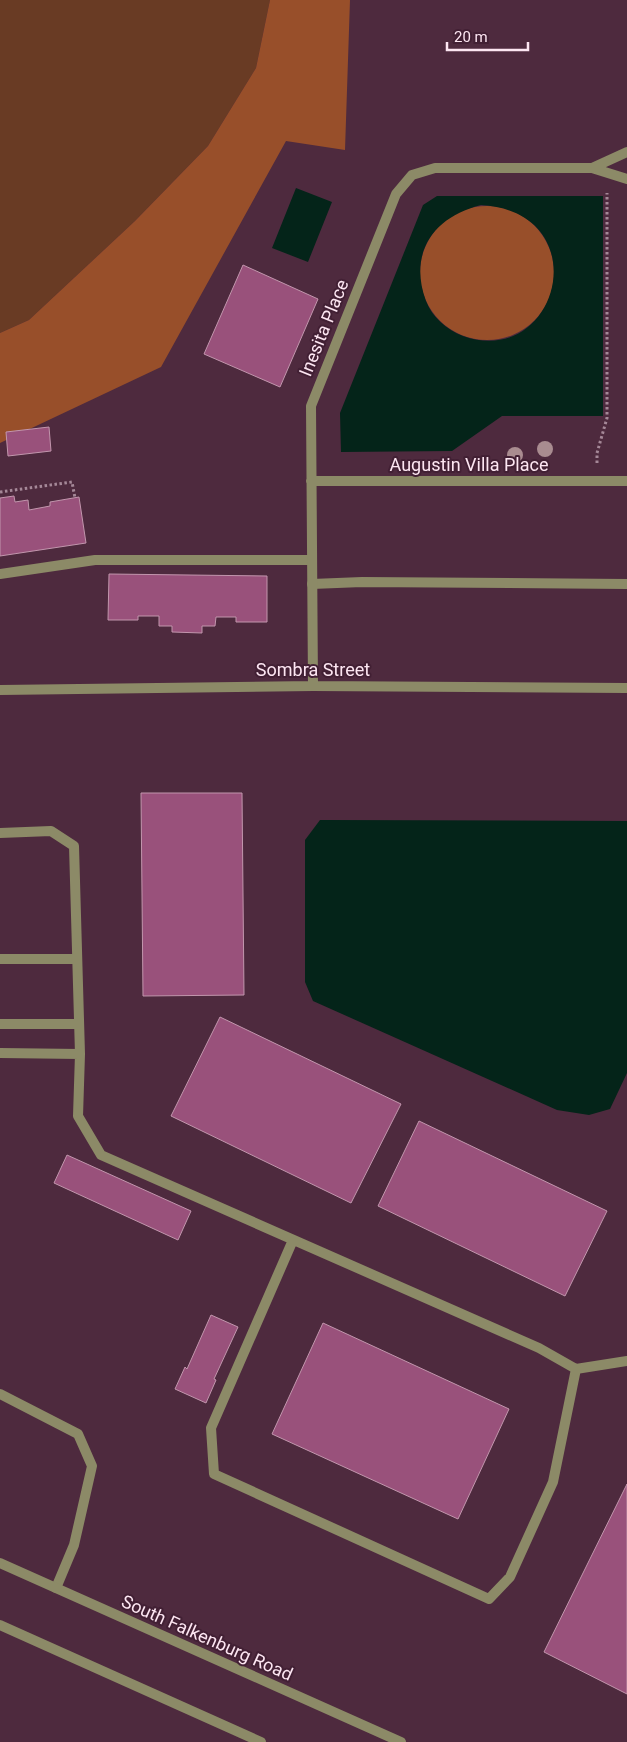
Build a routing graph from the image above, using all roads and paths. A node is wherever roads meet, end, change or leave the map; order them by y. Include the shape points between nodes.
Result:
1 (627, 152) edge
2 (592, 168) junction
3 (607, 172) junction
4 (627, 179) edge
5 (311, 481) junction
6 (597, 481) junction
7 (627, 481) edge
8 (0, 492) edge
9 (75, 498) dead end
10 (312, 560) junction
11 (0, 574) edge
12 (312, 584) junction
13 (627, 584) edge
14 (313, 686) junction
15 (627, 688) edge
16 (0, 690) edge
17 (0, 833) edge
18 (0, 959) edge
19 (77, 959) junction
20 (0, 1024) edge
21 (79, 1024) junction
22 (0, 1053) edge
23 (80, 1054) junction
24 (293, 1240) junction
25 (627, 1361) edge
26 (576, 1369) junction
27 (0, 1394) edge
28 (0, 1563) edge
29 (56, 1588) junction
30 (0, 1625) edge
31 (261, 1742) edge
32 (401, 1742) edge

1 - 2 street, Inesita Place
2 - 3 street, Inesita Place
2 - 5 street, Inesita Place via 435,168 412,175 396,194 311,406
3 - 4 street, Inesita Place
3 - 6 path via 607,418 597,453
5 - 6 street, Augustin Villa Place
5 - 10 street, Inesita Place
6 - 7 street, Augustin Villa Place
8 - 9 path via 72,482
10 - 11 street via 96,560
10 - 12 street, Inesita Place
12 - 13 street
12 - 14 street, Inesita Place
14 - 15 street, Sombra Street
14 - 16 street, Sombra Street
17 - 19 street via 51,831 74,846
18 - 19 street
19 - 21 street
20 - 21 street
21 - 23 street
22 - 23 street
23 - 24 street via 78,1116 101,1155
24 - 26 street via 539,1348
24 - 26 street via 212,1428 214,1474 490,1599 510,1577 553,1482
25 - 26 street
27 - 29 street via 78,1434 92,1466 74,1545
28 - 29 street, South Falkenburg Road
29 - 32 street, South Falkenburg Road
30 - 31 street

